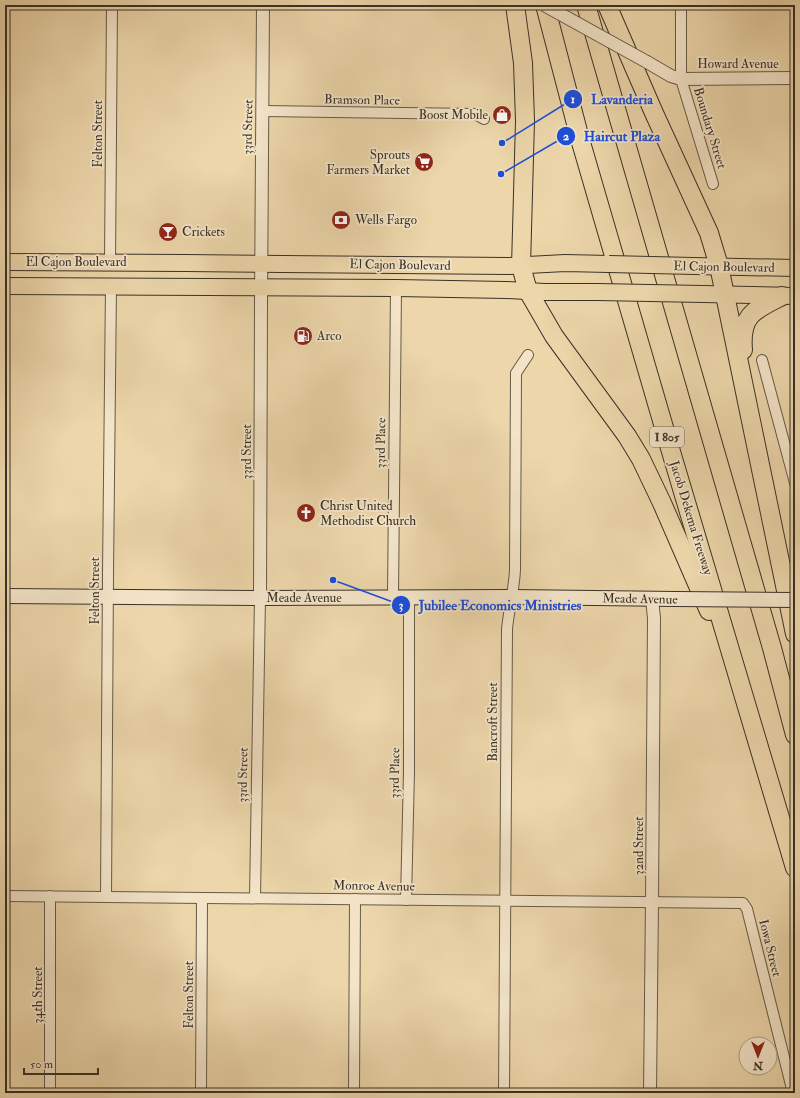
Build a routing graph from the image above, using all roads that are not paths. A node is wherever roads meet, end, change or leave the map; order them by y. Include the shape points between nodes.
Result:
1 (112, 5) edge
2 (263, 5) edge
3 (515, 5) edge
4 (544, 5) edge
5 (586, 5) edge
6 (607, 5) edge
7 (681, 5) edge
8 (795, 78) edge
9 (681, 79) junction
10 (263, 111) junction
11 (484, 119) dead end
12 (713, 184) dead end
13 (5, 262) edge
14 (110, 262) junction
15 (261, 264) junction
16 (521, 266) junction
17 (719, 266) junction
18 (795, 268) edge
19 (5, 286) edge
20 (111, 286) junction
21 (261, 288) junction
22 (396, 288) junction
23 (528, 291) junction
24 (725, 295) junction
25 (788, 296) edge
26 (528, 355) dead end
27 (762, 360) dead end
28 (749, 413) junction
29 (795, 483) edge
30 (5, 596) edge
31 (108, 596) junction
32 (392, 597) junction
33 (512, 597) junction
34 (260, 598) junction
35 (409, 598) junction
36 (652, 599) junction
37 (795, 600) edge
38 (795, 634) edge
39 (743, 690) junction
40 (795, 735) edge
41 (795, 868) edge
42 (5, 896) edge
43 (50, 896) junction
44 (106, 897) junction
45 (202, 898) junction
46 (255, 898) junction
47 (355, 899) junction
48 (406, 900) junction
49 (506, 900) junction
50 (652, 902) junction
51 (743, 903) joint
52 (50, 1093) edge
53 (201, 1093) edge
54 (354, 1093) edge
55 (504, 1093) edge
56 (650, 1093) edge
57 (793, 1093) edge

1 - 14 street, Felton Street
2 - 10 street, 33rd Street
3 - 16 highway via 523,63
4 - 9 street, bridge via 671,76
4 - 39 highway, Jacob Dekema Freeway / I 805 via 672,456
5 - 40 highway
6 - 17 highway via 709,232
7 - 9 street
8 - 9 street, Howard Avenue
9 - 12 street, Boundary Street
10 - 11 street, Bramson Place via 475,114
10 - 15 street, 33rd Street
13 - 14 main road, El Cajon Boulevard
14 - 15 main road, El Cajon Boulevard
15 - 16 main road, El Cajon Boulevard
15 - 21 street, 33rd Street
16 - 17 main road, El Cajon Boulevard, bridge via 558,263
16 - 23 highway
17 - 18 main road, El Cajon Boulevard
17 - 24 highway
19 - 20 main road, El Cajon Boulevard
20 - 21 main road, El Cajon Boulevard
20 - 31 street, Felton Street
21 - 22 main road, El Cajon Boulevard
21 - 34 street, 33rd Street
22 - 23 main road, El Cajon Boulevard
22 - 32 street, 33rd Place
23 - 24 main road, El Cajon Boulevard, bridge
23 - 39 highway via 554,336 641,459
24 - 25 main road, El Cajon Boulevard
24 - 28 highway
25 - 28 highway via 756,310 748,317 743,329
26 - 33 street, Bancroft Street via 516,373 516,570
27 - 29 street
28 - 38 highway
30 - 31 main road, Meade Avenue
31 - 34 main road, Meade Avenue
31 - 44 street, Felton Street
32 - 34 main road, Meade Avenue
32 - 35 main road, Meade Avenue
33 - 35 main road, Meade Avenue
33 - 36 main road, Meade Avenue
33 - 49 street, Bancroft Street via 507,629
34 - 46 street, 33rd Street
35 - 48 street, 33rd Place
36 - 37 main road, Meade Avenue, bridge
36 - 50 street, 32nd Street
39 - 41 highway, Jacob Dekema Freeway / I 805
42 - 43 street, Monroe Avenue
43 - 44 street, Monroe Avenue
43 - 52 street, 34th Street
44 - 45 street, Monroe Avenue
45 - 46 street, Monroe Avenue
45 - 53 street, Felton Street
46 - 47 street, Monroe Avenue
47 - 48 street, Monroe Avenue
47 - 54 street
48 - 49 street, Monroe Avenue
49 - 50 street, Monroe Avenue
49 - 55 street, Bancroft Street
50 - 51 street, Monroe Avenue
50 - 56 street, 32nd Street
51 - 57 street, Iowa Street via 747,909

